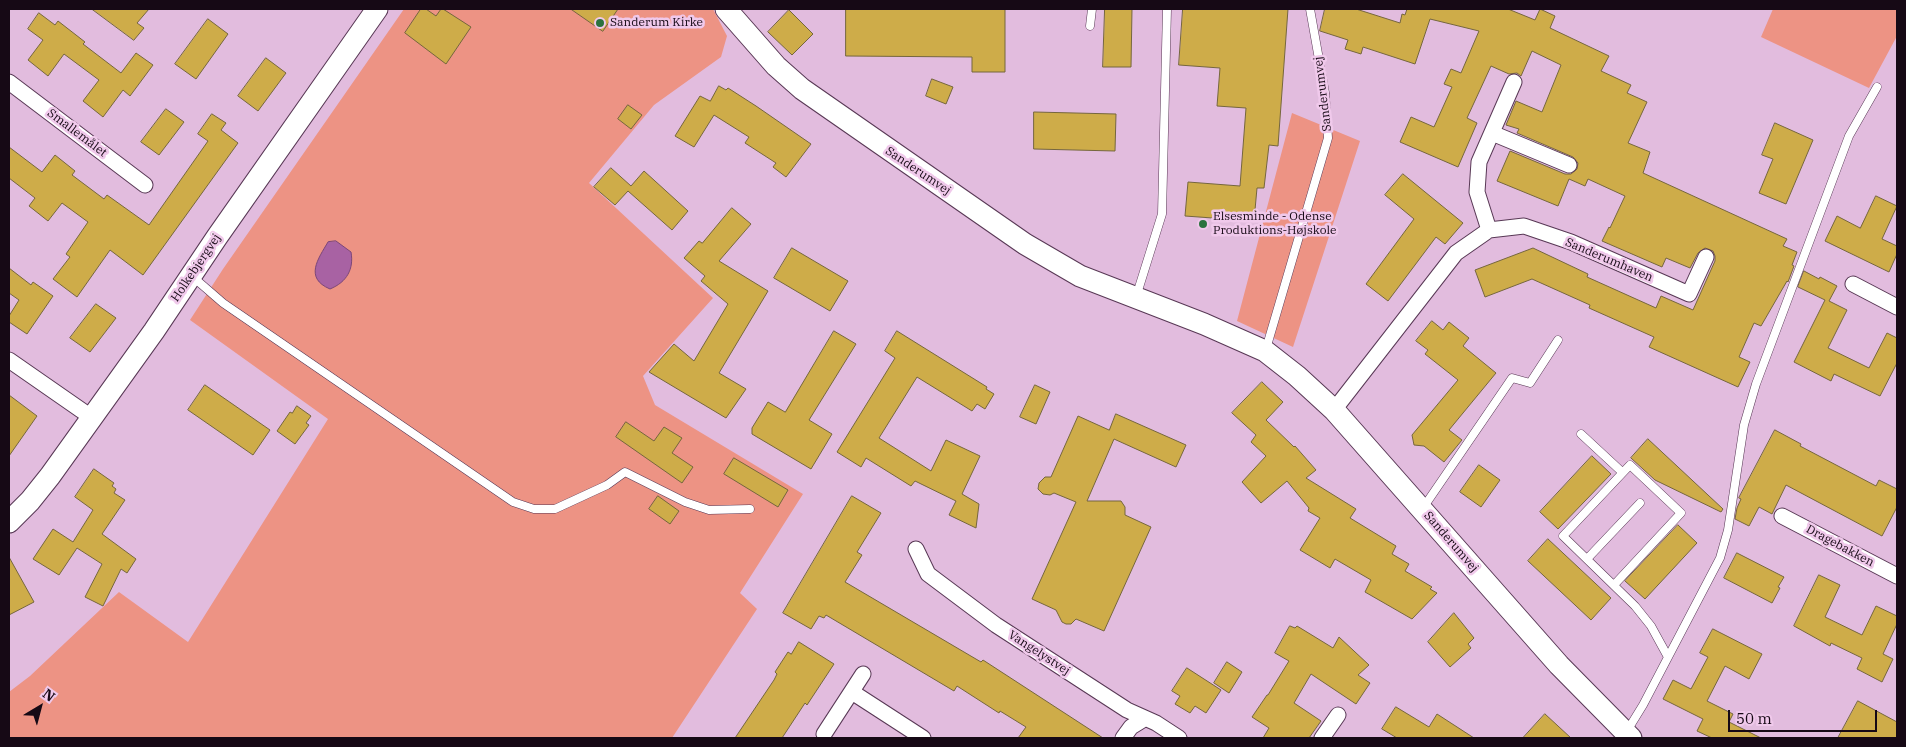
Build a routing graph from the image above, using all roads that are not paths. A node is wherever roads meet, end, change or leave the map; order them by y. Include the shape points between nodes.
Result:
1 (377, 9) edge
2 (726, 9) edge
3 (1092, 9) edge
4 (1167, 9) edge
5 (1310, 9) edge
6 (1090, 26) dead end
7 (9, 82) edge
8 (1514, 82) dead end
9 (1877, 87) dead end
10 (1492, 133) junction
11 (1568, 165) dead end
12 (146, 185) dead end
13 (1489, 230) junction
14 (1706, 257) dead end
15 (191, 276) junction
16 (1853, 284) dead end
17 (1135, 298) junction
18 (1897, 307) edge
19 (1558, 340) dead end
20 (1265, 352) junction
21 (9, 360) edge
22 (1334, 410) junction
23 (91, 417) junction
24 (1582, 434) dead end
25 (1622, 472) junction
26 (1640, 503) dead end
27 (750, 509) dead end
28 (1422, 510) junction
29 (1782, 516) dead end
30 (9, 522) edge
31 (916, 549) dead end
32 (1587, 559) junction
33 (1897, 576) edge
34 (1614, 585) junction
35 (1668, 657) junction
36 (863, 674) dead end
37 (852, 692) junction
38 (1338, 715) dead end
39 (1144, 719) junction
40 (824, 734) dead end
41 (1629, 736) edge
42 (923, 738) edge
43 (1123, 738) edge
44 (1179, 738) edge
45 (1322, 738) edge

1 - 15 street, Holkebjergvej
2 - 17 street, Sanderumvej via 776,66 847,121 1024,244 1080,276
3 - 6 lane
4 - 17 lane via 1162,214
5 - 20 lane, Sanderumvej via 1325,93 1328,138
7 - 12 street, Smallemålet
8 - 10 street
9 - 35 lane via 1849,136 1756,384 1744,425 1728,530 1720,558
10 - 11 street
10 - 13 street via 1479,162 1477,192
13 - 14 street, Sanderumhaven via 1524,226 1571,242 1689,294
13 - 22 street, Sanderumhaven via 1456,253
15 - 23 street, Holkebjergvej
15 - 27 lane via 223,303 513,502 534,509 555,509 607,485 625,472 685,502 709,510
16 - 18 street
17 - 20 street, Sanderumvej
19 - 28 lane via 1530,383 1512,378
20 - 22 street, Sanderumvej
21 - 23 street
22 - 28 street, Sanderumvej
23 - 30 street, Holkebjergvej via 50,476
24 - 25 lane
25 - 32 lane via 1563,536
25 - 34 lane via 1630,465 1681,513
26 - 32 lane
28 - 41 street, Sanderumvej via 1559,665
29 - 33 street, Dragebakken
31 - 39 street, Vangelystvej via 928,574 989,620
32 - 34 lane
34 - 35 lane via 1651,626
35 - 41 lane
36 - 37 street
37 - 40 street
37 - 42 street
38 - 45 street
39 - 43 street via 1131,727
39 - 44 street, Vangelystvej

